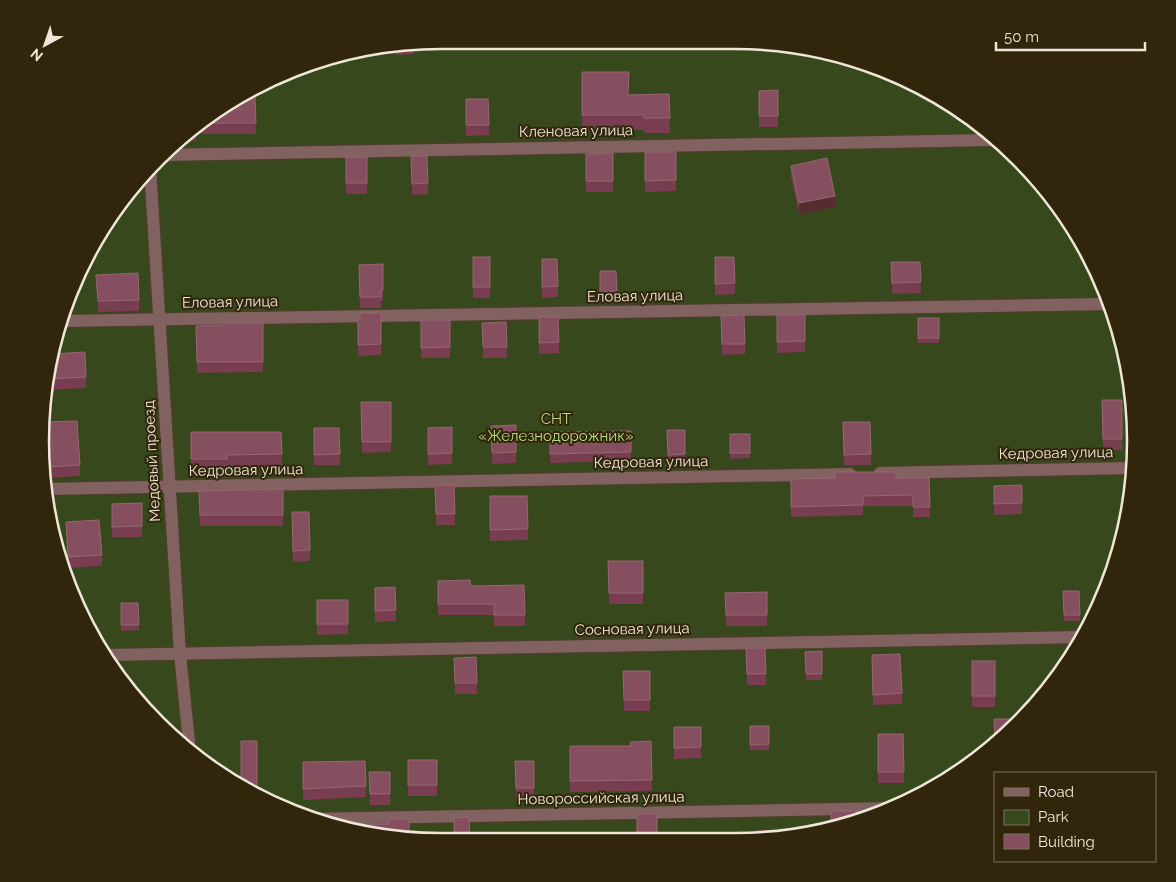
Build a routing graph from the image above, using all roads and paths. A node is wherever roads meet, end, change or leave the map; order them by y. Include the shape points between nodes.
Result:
1 (987, 140) edge
2 (173, 155) edge
3 (151, 177) edge
4 (1102, 304) edge
5 (161, 320) junction
6 (68, 321) edge
7 (1126, 468) edge
8 (170, 488) junction
9 (52, 490) edge
10 (1075, 637) edge
11 (180, 654) junction
12 (112, 655) edge
13 (189, 742) edge
14 (870, 808) edge
15 (335, 819) edge

1 - 2 street, Кленовая улица
3 - 5 street, Медовый проезд
4 - 5 street, Еловая улица
5 - 6 street, Еловая улица
5 - 8 street, Медовый проезд
7 - 8 street, Кедровая улица
8 - 9 street, Кедровая улица
8 - 11 street, Медовый проезд
10 - 11 street, Сосновая улица
11 - 12 street, Сосновая улица
11 - 13 street, Медовый проезд
14 - 15 street, Новороссийская улица

